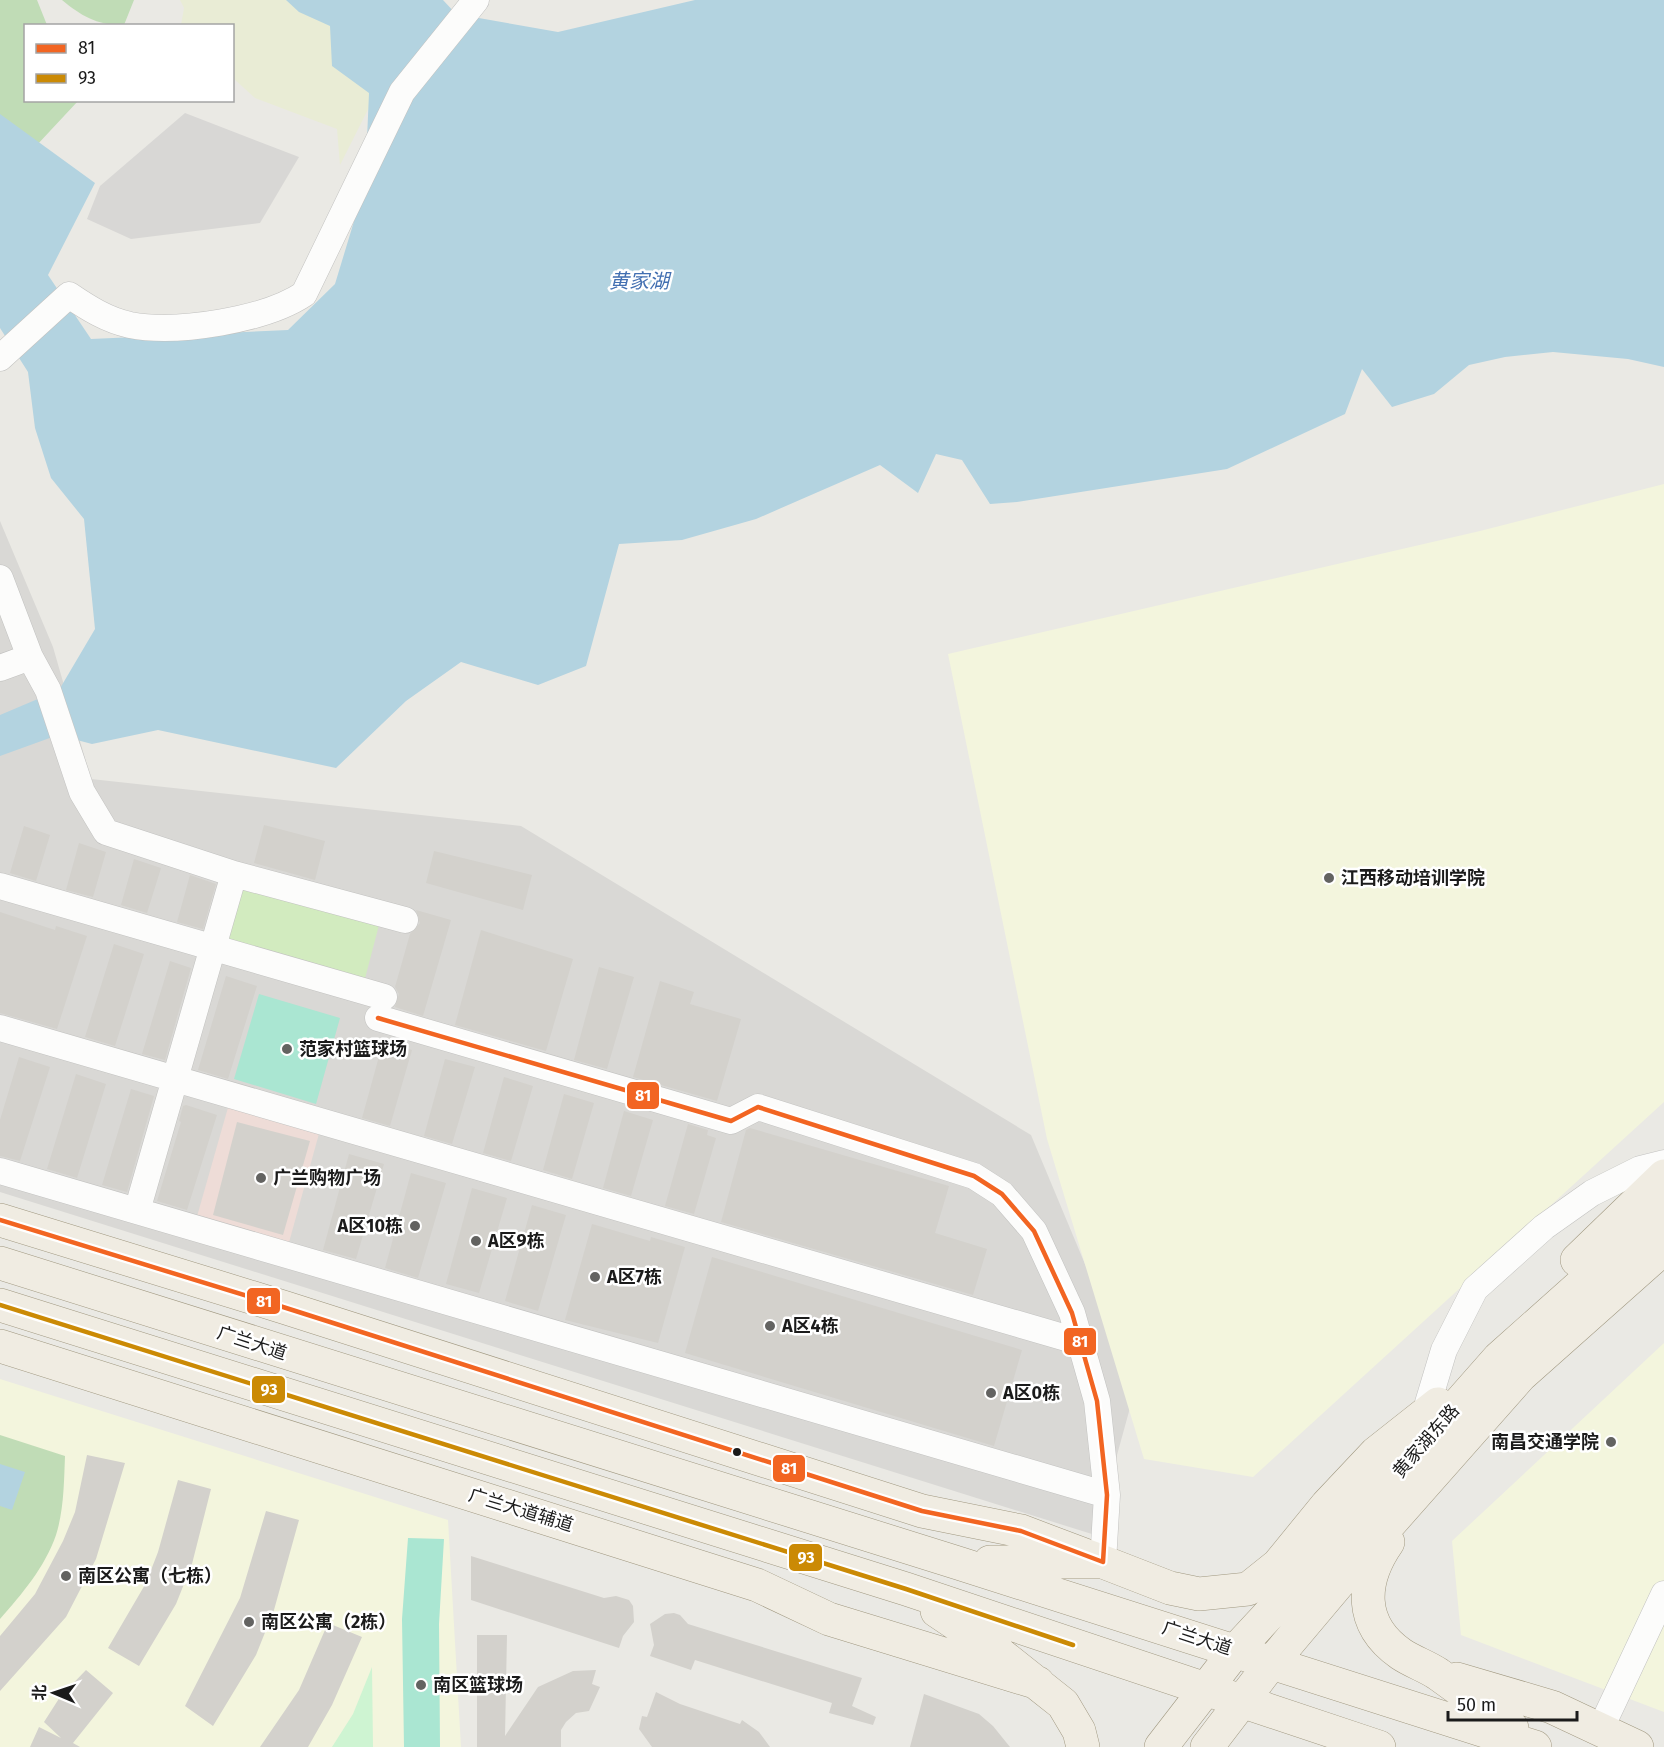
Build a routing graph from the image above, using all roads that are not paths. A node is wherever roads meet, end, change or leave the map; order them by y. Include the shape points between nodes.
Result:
1 (476, 0) edge
2 (0, 358) edge
3 (0, 578) edge
4 (30, 657) junction
5 (0, 668) edge
6 (234, 874) junction
7 (0, 886) edge
8 (405, 920) dead end
9 (215, 948) junction
10 (0, 1028) edge
11 (176, 1080) junction
12 (1664, 1163) edge
13 (0, 1171) edge
14 (1664, 1176) edge
15 (137, 1211) junction
16 (1664, 1211) edge
17 (0, 1220) edge
18 (1664, 1248) edge
19 (0, 1263) edge
20 (0, 1305) edge
21 (1080, 1342) junction
22 (0, 1346) edge
23 (1499, 1358) junction
24 (1428, 1403) junction
25 (1376, 1453) junction
26 (1431, 1476) junction
27 (1107, 1495) junction
28 (1102, 1562) junction
29 (958, 1563) junction
30 (906, 1589) junction
31 (1664, 1594) edge
32 (1236, 1650) junction
33 (1272, 1662) junction
34 (1435, 1672) junction
35 (1038, 1683) junction
36 (1205, 1689) junction
37 (1241, 1702) junction
38 (1600, 1730) junction
39 (1083, 1747) edge
40 (1161, 1747) edge
41 (1208, 1747) edge
42 (1378, 1747) edge
43 (1537, 1747) edge
44 (1637, 1747) edge

1 - 2 street via 402,92 304,294 287,306 248,317 158,328 129,325 94,312 69,295
3 - 4 street
4 - 5 street
4 - 6 street via 48,690 82,792 106,832
6 - 8 street
6 - 9 street
7 - 9 street
9 - 11 street
9 - 21 street via 381,1008 731,1120 758,1107 974,1176 1002,1194 1034,1230 1072,1313
10 - 11 street
11 - 15 street
11 - 21 street
12 - 24 street via 1640,1169 1592,1194 1544,1227 1475,1289 1444,1350
13 - 15 street
14 - 24 main road
15 - 27 street
16 - 23 main road, 黄家湖东路
17 - 28 main road via 922,1511 1021,1531
18 - 26 main road, 黄家湖东路 via 1520,1376
19 - 29 main road, 广兰大道
20 - 30 main road
21 - 27 street via 1097,1401
22 - 35 main road, 广兰大道辅道 via 757,1585 829,1619
23 - 25 main road
23 - 32 main road, 黄家湖东路
24 - 25 main road
25 - 28 main road via 1278,1565 1248,1588 1199,1594 1170,1588
26 - 33 main road, 黄家湖东路
26 - 34 main road via 1374,1562 1368,1610 1382,1635 1401,1654
27 - 28 street
28 - 29 main road
29 - 32 main road, 广兰大道
30 - 35 main road
30 - 36 main road
31 - 38 street
32 - 33 main road, 广兰大道
32 - 36 main road, 黄家湖东路
33 - 37 main road, 黄家湖东路
33 - 43 main road, 广兰大道
34 - 38 main road via 1552,1707
34 - 43 main road
35 - 39 main road via 1063,1704 1079,1731
36 - 37 main road
36 - 40 main road, 黄家湖东路
37 - 41 main road, 黄家湖东路
37 - 42 main road
38 - 44 main road

